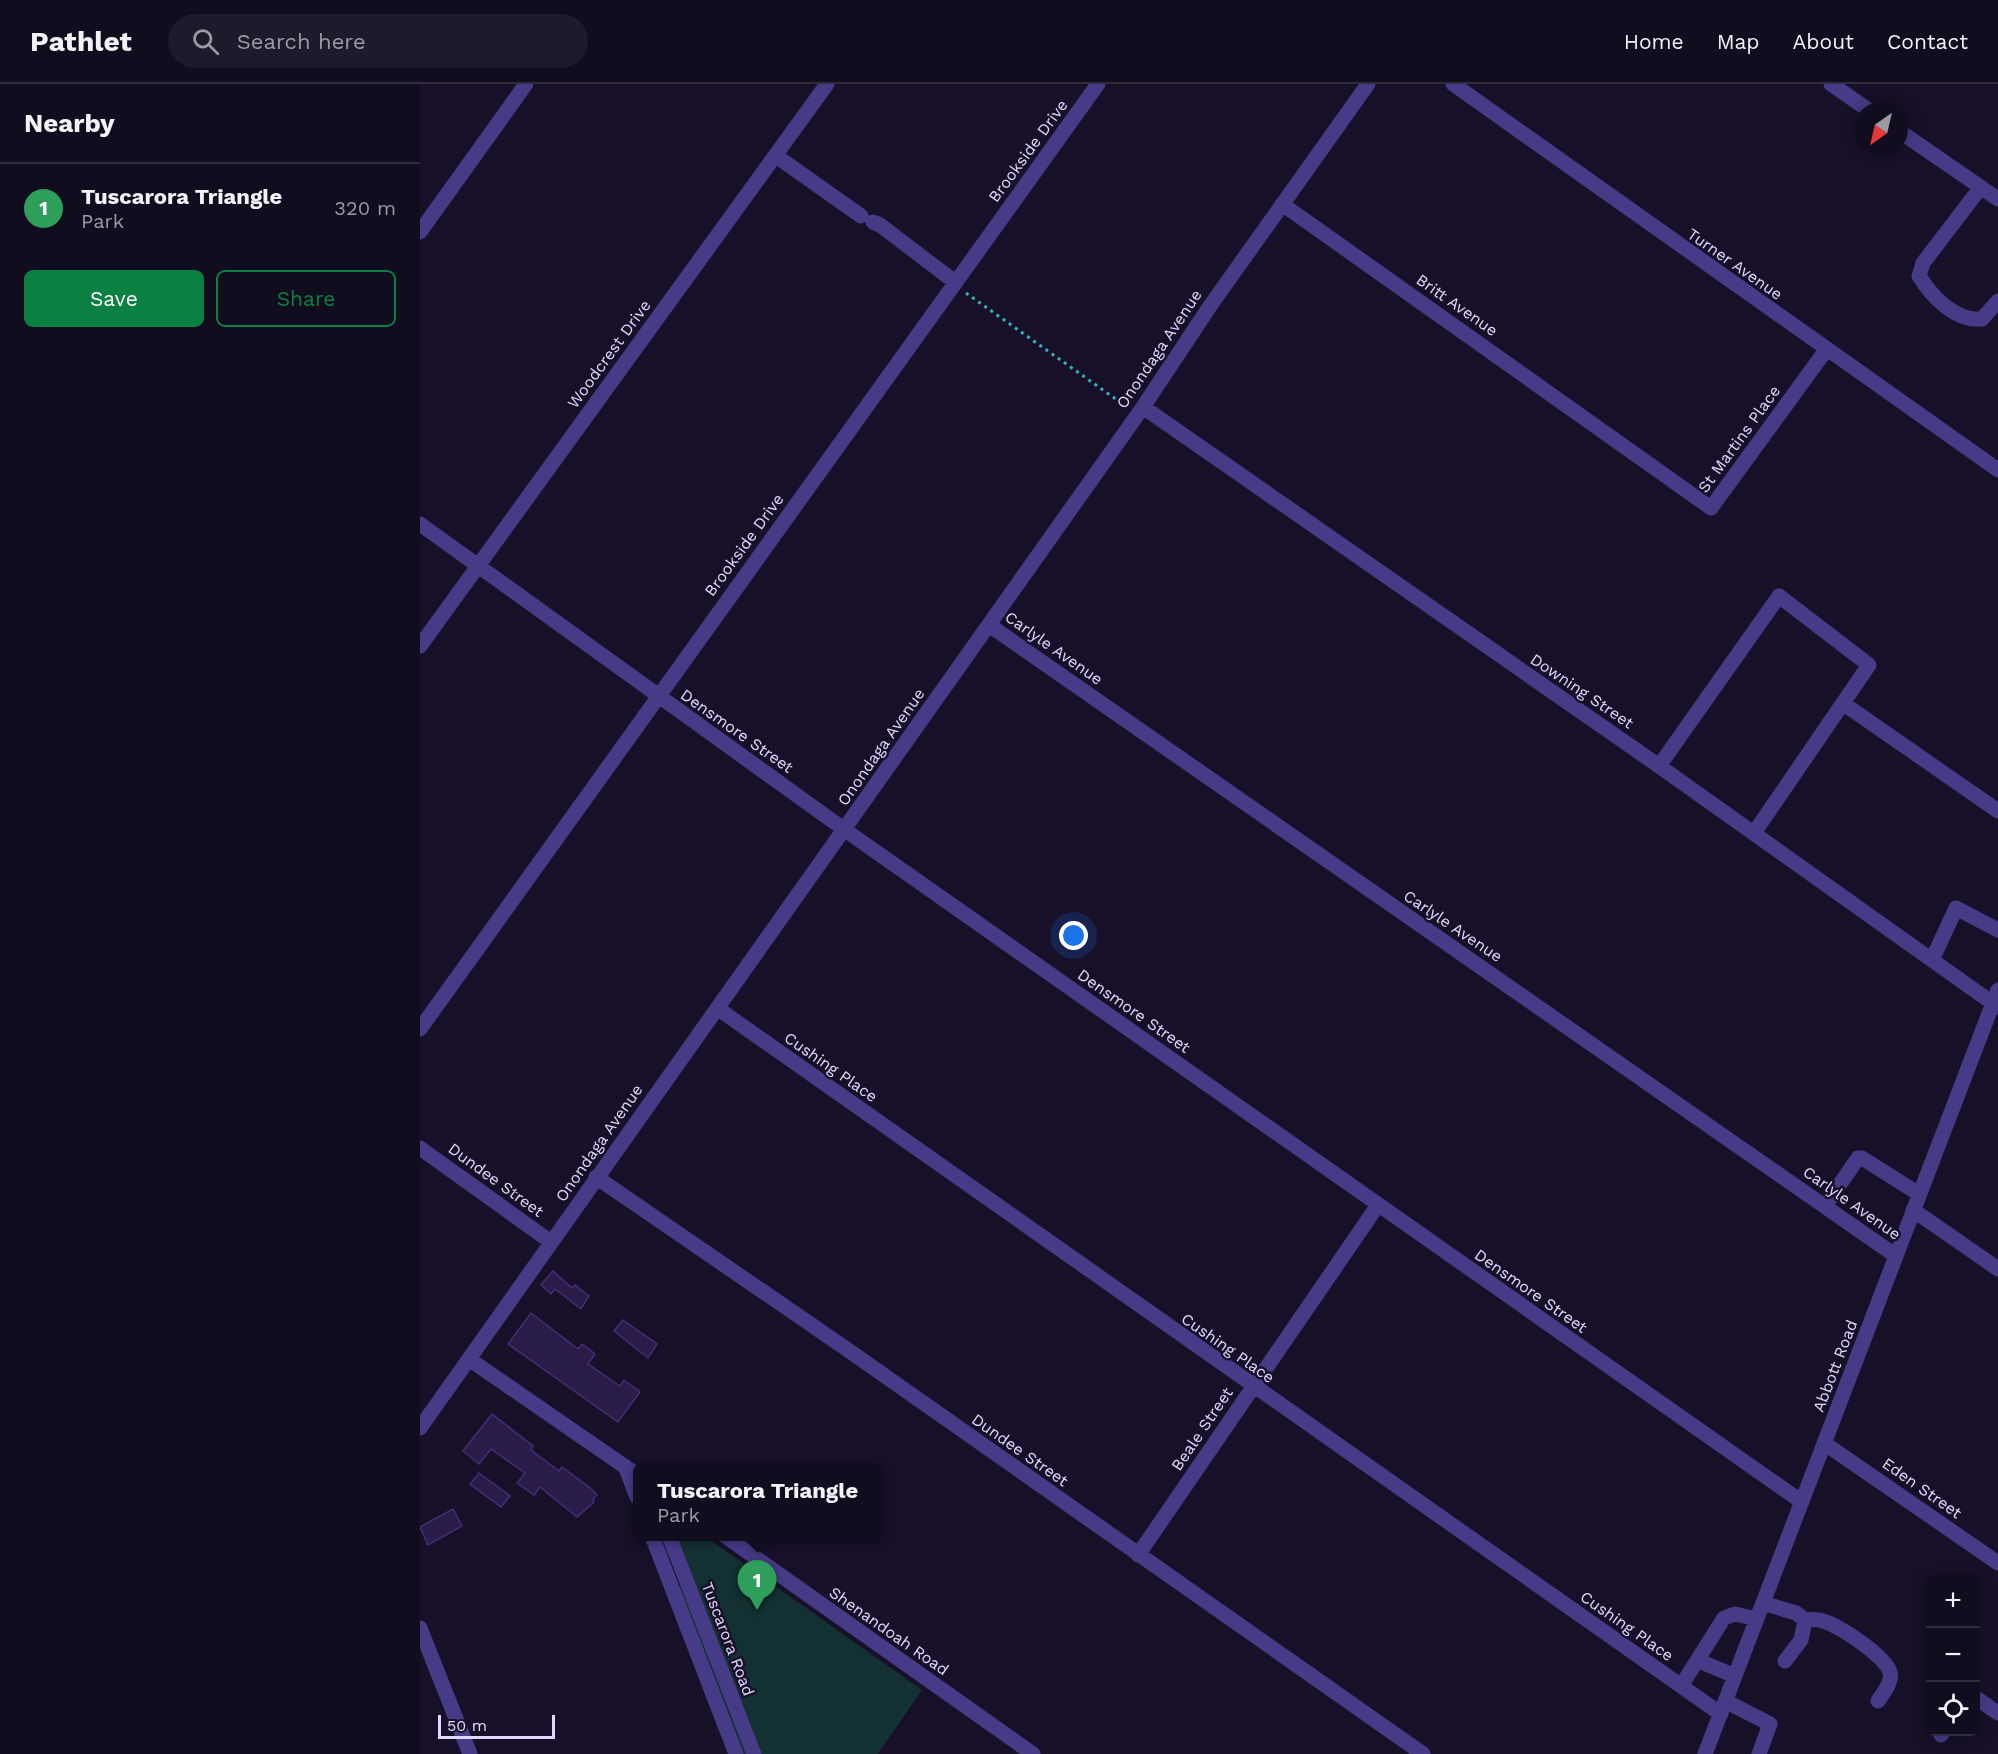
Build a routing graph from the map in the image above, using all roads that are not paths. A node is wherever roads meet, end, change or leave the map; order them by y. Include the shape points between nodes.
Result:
1 (526, 84) edge
2 (827, 84) edge
3 (1098, 84) edge
4 (1368, 84) edge
5 (1453, 84) edge
6 (1831, 84) edge
7 (1857, 102) edge
8 (1908, 137) edge
9 (776, 156) junction
10 (1981, 187) junction
11 (1998, 199) edge
12 (1282, 204) junction
13 (420, 232) edge
14 (955, 282) junction
15 (1998, 301) edge
16 (1826, 350) junction
17 (1143, 406) junction
18 (1612, 436) joint
19 (1998, 470) edge
20 (420, 524) edge
21 (478, 565) junction
22 (989, 625) junction
23 (420, 646) edge
24 (657, 697) junction
25 (1844, 704) junction
26 (1659, 766) junction
27 (1998, 811) edge
28 (845, 830) junction
29 (1754, 833) junction
30 (1998, 930) edge
31 (1932, 960) junction
32 (1996, 1000) edge
33 (717, 1008) junction
34 (420, 1029) edge
35 (420, 1148) edge
36 (597, 1177) junction
37 (1919, 1194) junction
38 (1378, 1205) junction
39 (1825, 1206) junction
40 (1914, 1210) junction
41 (551, 1242) junction
42 (1896, 1256) junction
43 (1998, 1269) edge
44 (469, 1359) junction
45 (1252, 1387) junction
46 (420, 1428) edge
47 (1824, 1443) junction
48 (631, 1470) edge
49 (1802, 1502) junction
50 (654, 1541) edge
51 (671, 1541) edge
52 (732, 1541) edge
53 (1138, 1555) junction
54 (1998, 1563) edge
55 (1763, 1603) junction
56 (1757, 1619) junction
57 (1805, 1620) junction
58 (420, 1628) edge
59 (1699, 1661) junction
60 (1785, 1661) dead end
61 (1735, 1676) junction
62 (1682, 1686) junction
63 (1878, 1701) dead end
64 (1980, 1701) edge
65 (1723, 1707) junction
66 (1998, 1713) edge
67 (1708, 1753) edge
68 (470, 1754) edge
69 (736, 1754) edge
70 (754, 1754) edge
71 (1033, 1754) edge
72 (1423, 1754) edge
73 (1759, 1754) edge

1 - 13 street
2 - 9 street, Woodcrest Drive
3 - 14 street, Brookside Drive
4 - 12 street, Onondaga Avenue
5 - 16 street, Turner Avenue
6 - 7 street
8 - 10 street
9 - 14 street via 880,225
9 - 21 street, Woodcrest Drive
10 - 11 street
10 - 15 street via 1923,263 1919,276 1948,308 1971,320 1982,319
12 - 17 street, Onondaga Avenue
12 - 18 street, Britt Avenue
14 - 24 street, Brookside Drive
16 - 18 street, St Martins Place via 1711,508
16 - 19 street, Turner Avenue
17 - 22 street, Onondaga Avenue
17 - 26 street, Downing Street
20 - 21 street, Densmore Street
21 - 23 street, Woodcrest Drive
21 - 24 street, Densmore Street
22 - 28 street, Onondaga Avenue
22 - 39 street, Carlyle Avenue
24 - 28 street, Densmore Street
24 - 34 street, Brookside Drive
25 - 26 street via 1869,665 1779,596
25 - 27 street
25 - 29 street
26 - 29 street, Downing Street
28 - 33 street, Onondaga Avenue
28 - 38 street, Densmore Street
29 - 31 street, Downing Street
30 - 31 street via 1956,908
31 - 32 street, Downing Street
32 - 37 street, Abbott Road
33 - 36 street, Onondaga Avenue
33 - 45 street, Cushing Place
35 - 41 street, Dundee Street
36 - 41 street, Onondaga Avenue
36 - 53 street, Dundee Street
37 - 39 street via 1858,1158
37 - 40 street, Abbott Road
38 - 45 street, Beale Street
38 - 49 street, Densmore Street
39 - 42 street, Carlyle Avenue
40 - 42 street, Abbott Road
40 - 43 street
41 - 44 street, Onondaga Avenue
42 - 47 street, Abbott Road
44 - 46 street, Onondaga Avenue
44 - 48 street
45 - 53 street, Beale Street
45 - 62 street, Cushing Place
47 - 49 street, Abbott Road
47 - 54 street, Eden Street
49 - 55 street, Abbott Road
50 - 69 street, Tuscarora Road
51 - 70 street, Tuscarora Road
52 - 71 street, Shenandoah Road
53 - 72 street, Dundee Street
55 - 56 street, Abbott Road
55 - 57 street via 1796,1613
56 - 59 street via 1728,1615
56 - 61 street, Abbott Road
57 - 60 street via 1801,1640
57 - 63 street via 1817,1619 1836,1627 1867,1647 1890,1670 1891,1679
58 - 68 street
59 - 61 street
59 - 62 street
61 - 65 street, Abbott Road
62 - 65 street, Cushing Place
64 - 66 street
65 - 67 street, Abbott Road
65 - 73 street, Cushing Place via 1770,1724

